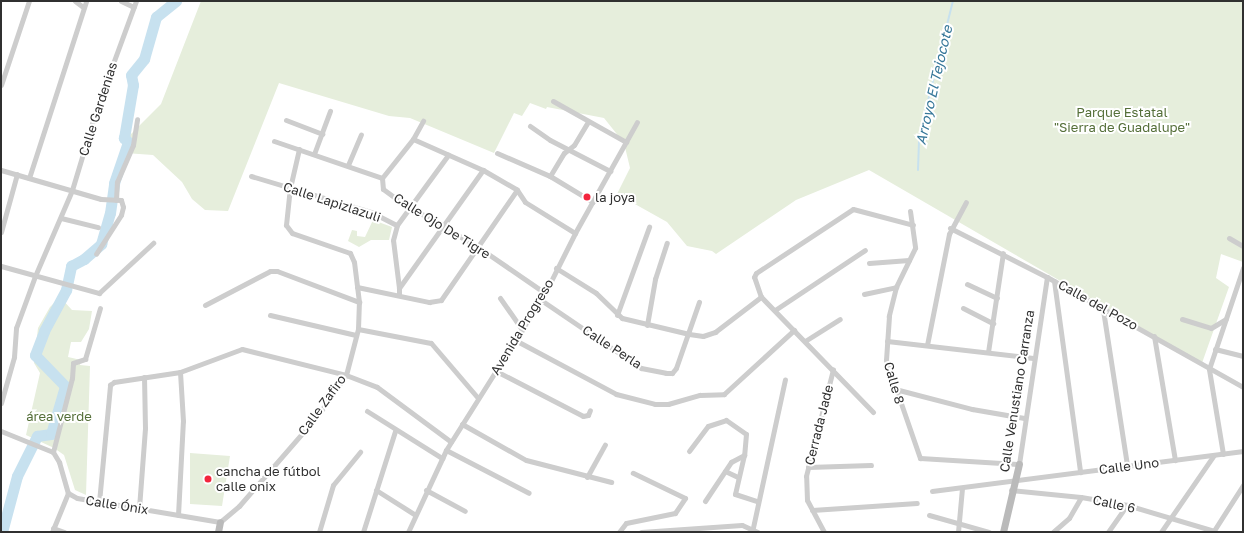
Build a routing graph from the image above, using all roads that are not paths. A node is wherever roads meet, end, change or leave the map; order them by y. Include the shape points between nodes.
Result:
1 (29, 1) edge
2 (75, 1) edge
3 (86, 1) edge
4 (121, 1) edge
5 (136, 1) edge
6 (83, 7) junction
7 (134, 7) junction
8 (1, 64) edge
9 (7, 66) junction
10 (1, 85) edge
11 (553, 101) dead end
12 (330, 111) dead end
13 (137, 119) dead end
14 (286, 120) dead end
15 (422, 121) dead end
16 (588, 122) junction
17 (637, 122) dead end
18 (530, 126) dead end
19 (322, 134) junction
20 (361, 135) dead end
21 (413, 139) junction
22 (274, 141) dead end
23 (626, 142) junction
24 (299, 149) junction
25 (569, 149) junction
26 (497, 153) dead end
27 (314, 154) junction
28 (448, 155) junction
29 (348, 165) junction
30 (1, 170) edge
31 (483, 170) junction
32 (610, 170) junction
33 (17, 174) junction
34 (251, 176) dead end
35 (550, 176) junction
36 (28, 178) junction
37 (382, 178) junction
38 (290, 188) junction
39 (72, 190) junction
40 (517, 190) junction
41 (114, 199) junction
42 (593, 202) junction
43 (966, 202) dead end
44 (411, 206) junction
45 (910, 211) dead end
46 (61, 218) junction
47 (397, 225) junction
48 (913, 225) junction
49 (444, 227) junction
50 (649, 227) dead end
51 (98, 228) dead end
52 (950, 228) junction
53 (1, 232) edge
54 (575, 233) junction
55 (1228, 238) dead end
56 (153, 243) dead end
57 (667, 243) dead end
58 (1243, 246) edge
59 (478, 247) junction
60 (865, 250) dead end
61 (1003, 253) junction
62 (96, 254) dead end
63 (909, 260) junction
64 (869, 263) dead end
65 (1, 266) edge
66 (556, 268) junction
67 (1243, 268) edge
68 (35, 276) junction
69 (1047, 277) junction
70 (1054, 281) junction
71 (967, 284) dead end
72 (357, 287) junction
73 (896, 287) junction
74 (399, 288) junction
75 (545, 293) junction
76 (864, 294) dead end
77 (399, 295) junction
78 (761, 297) junction
79 (500, 298) dead end
80 (997, 298) junction
81 (541, 300) junction
82 (359, 302) junction
83 (699, 302) dead end
84 (205, 305) dead end
85 (100, 308) dead end
86 (963, 308) dead end
87 (775, 310) junction
88 (1103, 310) junction
89 (270, 315) dead end
90 (617, 315) junction
91 (840, 319) dead end
92 (1182, 319) dead end
93 (1226, 319) junction
94 (993, 322) junction
95 (647, 325) junction
96 (358, 329) junction
97 (522, 330) junction
98 (794, 330) junction
99 (689, 334) junction
100 (356, 336) junction
101 (1154, 336) junction
102 (515, 340) junction
103 (805, 341) junction
104 (887, 341) junction
105 (927, 345) junction
106 (1215, 349) junction
107 (988, 352) junction
108 (1243, 356) edge
109 (1034, 358) junction
110 (833, 369) junction
111 (1209, 369) junction
112 (496, 371) junction
113 (180, 372) junction
114 (346, 375) junction
115 (144, 377) junction
116 (785, 380) dead end
117 (1243, 387) edge
118 (895, 389) junction
119 (478, 398) junction
120 (1, 403) edge
121 (590, 410) dead end
122 (367, 411) dead end
123 (873, 412) dead end
124 (1024, 418) junction
125 (462, 424) junction
126 (1, 430) edge
127 (395, 431) junction
128 (451, 442) junction
129 (605, 445) dead end
130 (446, 450) junction
131 (689, 451) dead end
132 (1243, 451) edge
133 (53, 452) junction
134 (360, 452) dead end
135 (1223, 454) junction
136 (744, 455) junction
137 (1214, 455) junction
138 (442, 458) junction
139 (1174, 460) junction
140 (1019, 464) junction
141 (871, 465) dead end
142 (1127, 466) junction
143 (808, 467) junction
144 (725, 471) junction
145 (1080, 472) junction
146 (633, 473) dead end
147 (587, 477) junction
148 (738, 477) junction
149 (1016, 480) junction
150 (611, 482) dead end
151 (1243, 485) edge
152 (962, 488) junction
153 (376, 490) junction
154 (426, 490) junction
155 (1011, 490) junction
156 (932, 491) dead end
157 (68, 493) junction
158 (529, 493) dead end
159 (1081, 497) junction
160 (705, 501) dead end
161 (757, 501) junction
162 (99, 502) junction
163 (917, 503) dead end
164 (1127, 505) junction
165 (139, 508) junction
166 (812, 510) junction
167 (465, 511) dead end
168 (414, 514) junction
169 (178, 515) junction
170 (929, 515) dead end
171 (1171, 518) junction
172 (220, 522) junction
173 (959, 524) junction
174 (52, 530) edge
175 (752, 531) edge
176 (64, 532) edge
177 (218, 532) edge
178 (319, 532) edge
179 (363, 532) edge
180 (408, 532) edge
181 (619, 532) edge
182 (641, 532) edge
183 (758, 532) edge
184 (824, 532) edge
185 (958, 532) edge
186 (989, 532) edge
187 (1003, 532) edge
188 (1053, 532) edge
189 (1108, 532) edge
190 (1161, 532) edge
191 (1214, 532) edge

1 - 9 street
2 - 6 street
3 - 6 street
4 - 7 street
5 - 7 street, Calle Gardenias
6 - 36 street
7 - 39 street, Calle Gardenias via 97,107
8 - 9 street
9 - 10 street
11 - 16 street
12 - 19 street
13 - 41 street via 133,145 117,182
14 - 19 street
15 - 21 street
16 - 23 street
16 - 25 street
17 - 23 street, Avenida Progreso
18 - 25 street
19 - 27 street
20 - 29 street
21 - 28 street
21 - 37 street
22 - 24 street
23 - 32 street, Avenida Progreso
24 - 27 street
24 - 38 street
25 - 32 street
25 - 35 street
26 - 35 street
27 - 29 street
28 - 31 street
28 - 44 street
29 - 37 street
30 - 33 street
31 - 40 street
31 - 49 street
32 - 42 street, Avenida Progreso
33 - 36 street
33 - 53 street
34 - 38 street, Calle Lapizlazuli
35 - 42 street
36 - 39 street
37 - 44 street, Calle Ojo De Tigre via 384,189
38 - 47 street, Calle Lapizlazuli via 371,212
38 - 72 street, Calle Zafiro via 286,213 288,231 350,253 354,262
39 - 41 street via 101,199
39 - 46 street, Calle Gardenias
40 - 54 street via 525,202
40 - 59 street
41 - 62 street via 121,200 121,215
42 - 54 street, Avenida Progreso
43 - 52 street
44 - 47 street
44 - 49 street, Calle Ojo De Tigre
45 - 48 street, Calle 8
46 - 51 street
46 - 68 street, Calle Gardenias
47 - 74 street, Calle Lapizlazuli via 393,240
48 - 63 street, Calle 8 via 916,241
48 - 78 street via 853,209 756,273 754,282
49 - 59 street, Calle Ojo De Tigre
49 - 74 street
50 - 90 street
52 - 61 street, Calle del Pozo
52 - 105 street
54 - 66 street, Avenida Progreso
55 - 58 street
56 - 68 street via 99,293
57 - 95 street via 655,279
59 - 75 street, Calle Ojo De Tigre
59 - 77 street via 441,300 429,302
60 - 87 street
61 - 69 street, Calle del Pozo
61 - 80 street
63 - 64 street
63 - 73 street, Calle 8
65 - 68 street
66 - 75 street, Avenida Progreso
66 - 90 street via 596,294
67 - 93 street
68 - 120 street, Calle Gardenias via 16,328 14,357
69 - 70 street, Calle del Pozo
69 - 109 street, Calle Venustiano Carranza
70 - 88 street, Calle del Pozo
70 - 145 street
71 - 80 street
72 - 77 street
72 - 82 street, Calle Zafiro
73 - 76 street
73 - 104 street, Calle 8 via 888,316
74 - 77 street, Calle Lapizlazuli
75 - 81 street, Avenida Progreso
78 - 87 street, Cerrada Jade
78 - 99 street via 716,332 703,336
79 - 97 street
80 - 94 street
81 - 97 street, Avenida Progreso
81 - 99 street, Calle Perla via 641,368 672,373
82 - 84 street via 277,271 270,271
82 - 96 street, Calle Zafiro
83 - 99 street
85 - 133 street via 85,359 73,363 72,378
86 - 94 street
87 - 98 street, Cerrada Jade
88 - 101 street, Calle del Pozo
88 - 142 street
89 - 100 street
90 - 95 street
91 - 103 street
92 - 93 street via 1210,328
93 - 106 street
94 - 107 street
95 - 99 street
96 - 100 street, Calle Zafiro
96 - 119 street via 431,343
97 - 102 street, Avenida Progreso
98 - 102 street via 724,394 700,396 668,404 655,404 616,394
98 - 103 street, Cerrada Jade
100 - 114 street, Calle Zafiro
101 - 111 street, Calle del Pozo
101 - 139 street
102 - 112 street, Avenida Progreso
103 - 110 street, Cerrada Jade
104 - 105 street
104 - 118 street, Calle 8 via 886,360
105 - 107 street
106 - 108 street
106 - 111 street
107 - 109 street
109 - 124 street, Calle Venustiano Carranza
110 - 123 street
110 - 143 street, Cerrada Jade
111 - 117 street, Calle del Pozo
111 - 135 street
112 - 119 street, Avenida Progreso
112 - 121 street via 582,416
113 - 114 street via 242,349
113 - 115 street
113 - 169 street via 183,421
114 - 128 street via 376,387
114 - 172 street, Calle Zafiro via 308,426 239,506
115 - 162 street via 114,382 108,391
115 - 165 street via 146,428
116 - 161 street
118 - 124 street via 972,409
118 - 140 street, Calle 8 via 920,458
119 - 125 street, Avenida Progreso
122 - 127 street
124 - 140 street, Calle Venustiano Carranza
125 - 128 street, Avenida Progreso
125 - 147 street via 526,460
126 - 133 street
127 - 138 street
127 - 153 street
128 - 130 street, Avenida Progreso
129 - 147 street
130 - 138 street, Avenida Progreso
130 - 158 street
131 - 136 street via 708,426 726,420 746,434
132 - 135 street, Calle Uno
133 - 157 street, Calle Ónix via 59,462
134 - 178 street via 333,485
135 - 137 street, Calle Uno
136 - 144 street via 731,462
136 - 148 street
137 - 139 street, Calle Uno
137 - 171 street
138 - 154 street, Avenida Progreso
139 - 142 street, Calle Uno
140 - 149 street, Calle Venustiano Carranza
141 - 143 street
142 - 145 street, Calle Uno
143 - 166 street, Cerrada Jade via 807,500
144 - 148 street
144 - 160 street
145 - 149 street, Calle Uno
146 - 181 street via 684,498 675,514 626,523
147 - 150 street
148 - 161 street via 735,494
149 - 152 street, Calle Uno
149 - 155 street, Calle Venustiano Carranza
151 - 191 street
152 - 156 street, Calle Uno
152 - 173 street
153 - 168 street
153 - 179 street
154 - 167 street
154 - 168 street, Avenida Progreso
155 - 159 street, Calle 6
155 - 187 street, Calle Venustiano Carranza
157 - 162 street, Calle Ónix via 77,498
157 - 174 street
159 - 164 street, Calle 6
159 - 188 street via 1069,518
161 - 175 street
162 - 165 street, Calle Ónix
163 - 166 street
164 - 171 street, Calle 6
164 - 189 street
165 - 169 street, Calle Ónix
166 - 184 street, Cerrada Jade
168 - 180 street, Avenida Progreso
169 - 172 street, Calle Ónix
170 - 173 street
171 - 190 street
171 - 191 street, Calle 6
172 - 177 street
173 - 185 street
173 - 186 street
174 - 176 street
175 - 182 street via 742,525
175 - 183 street

